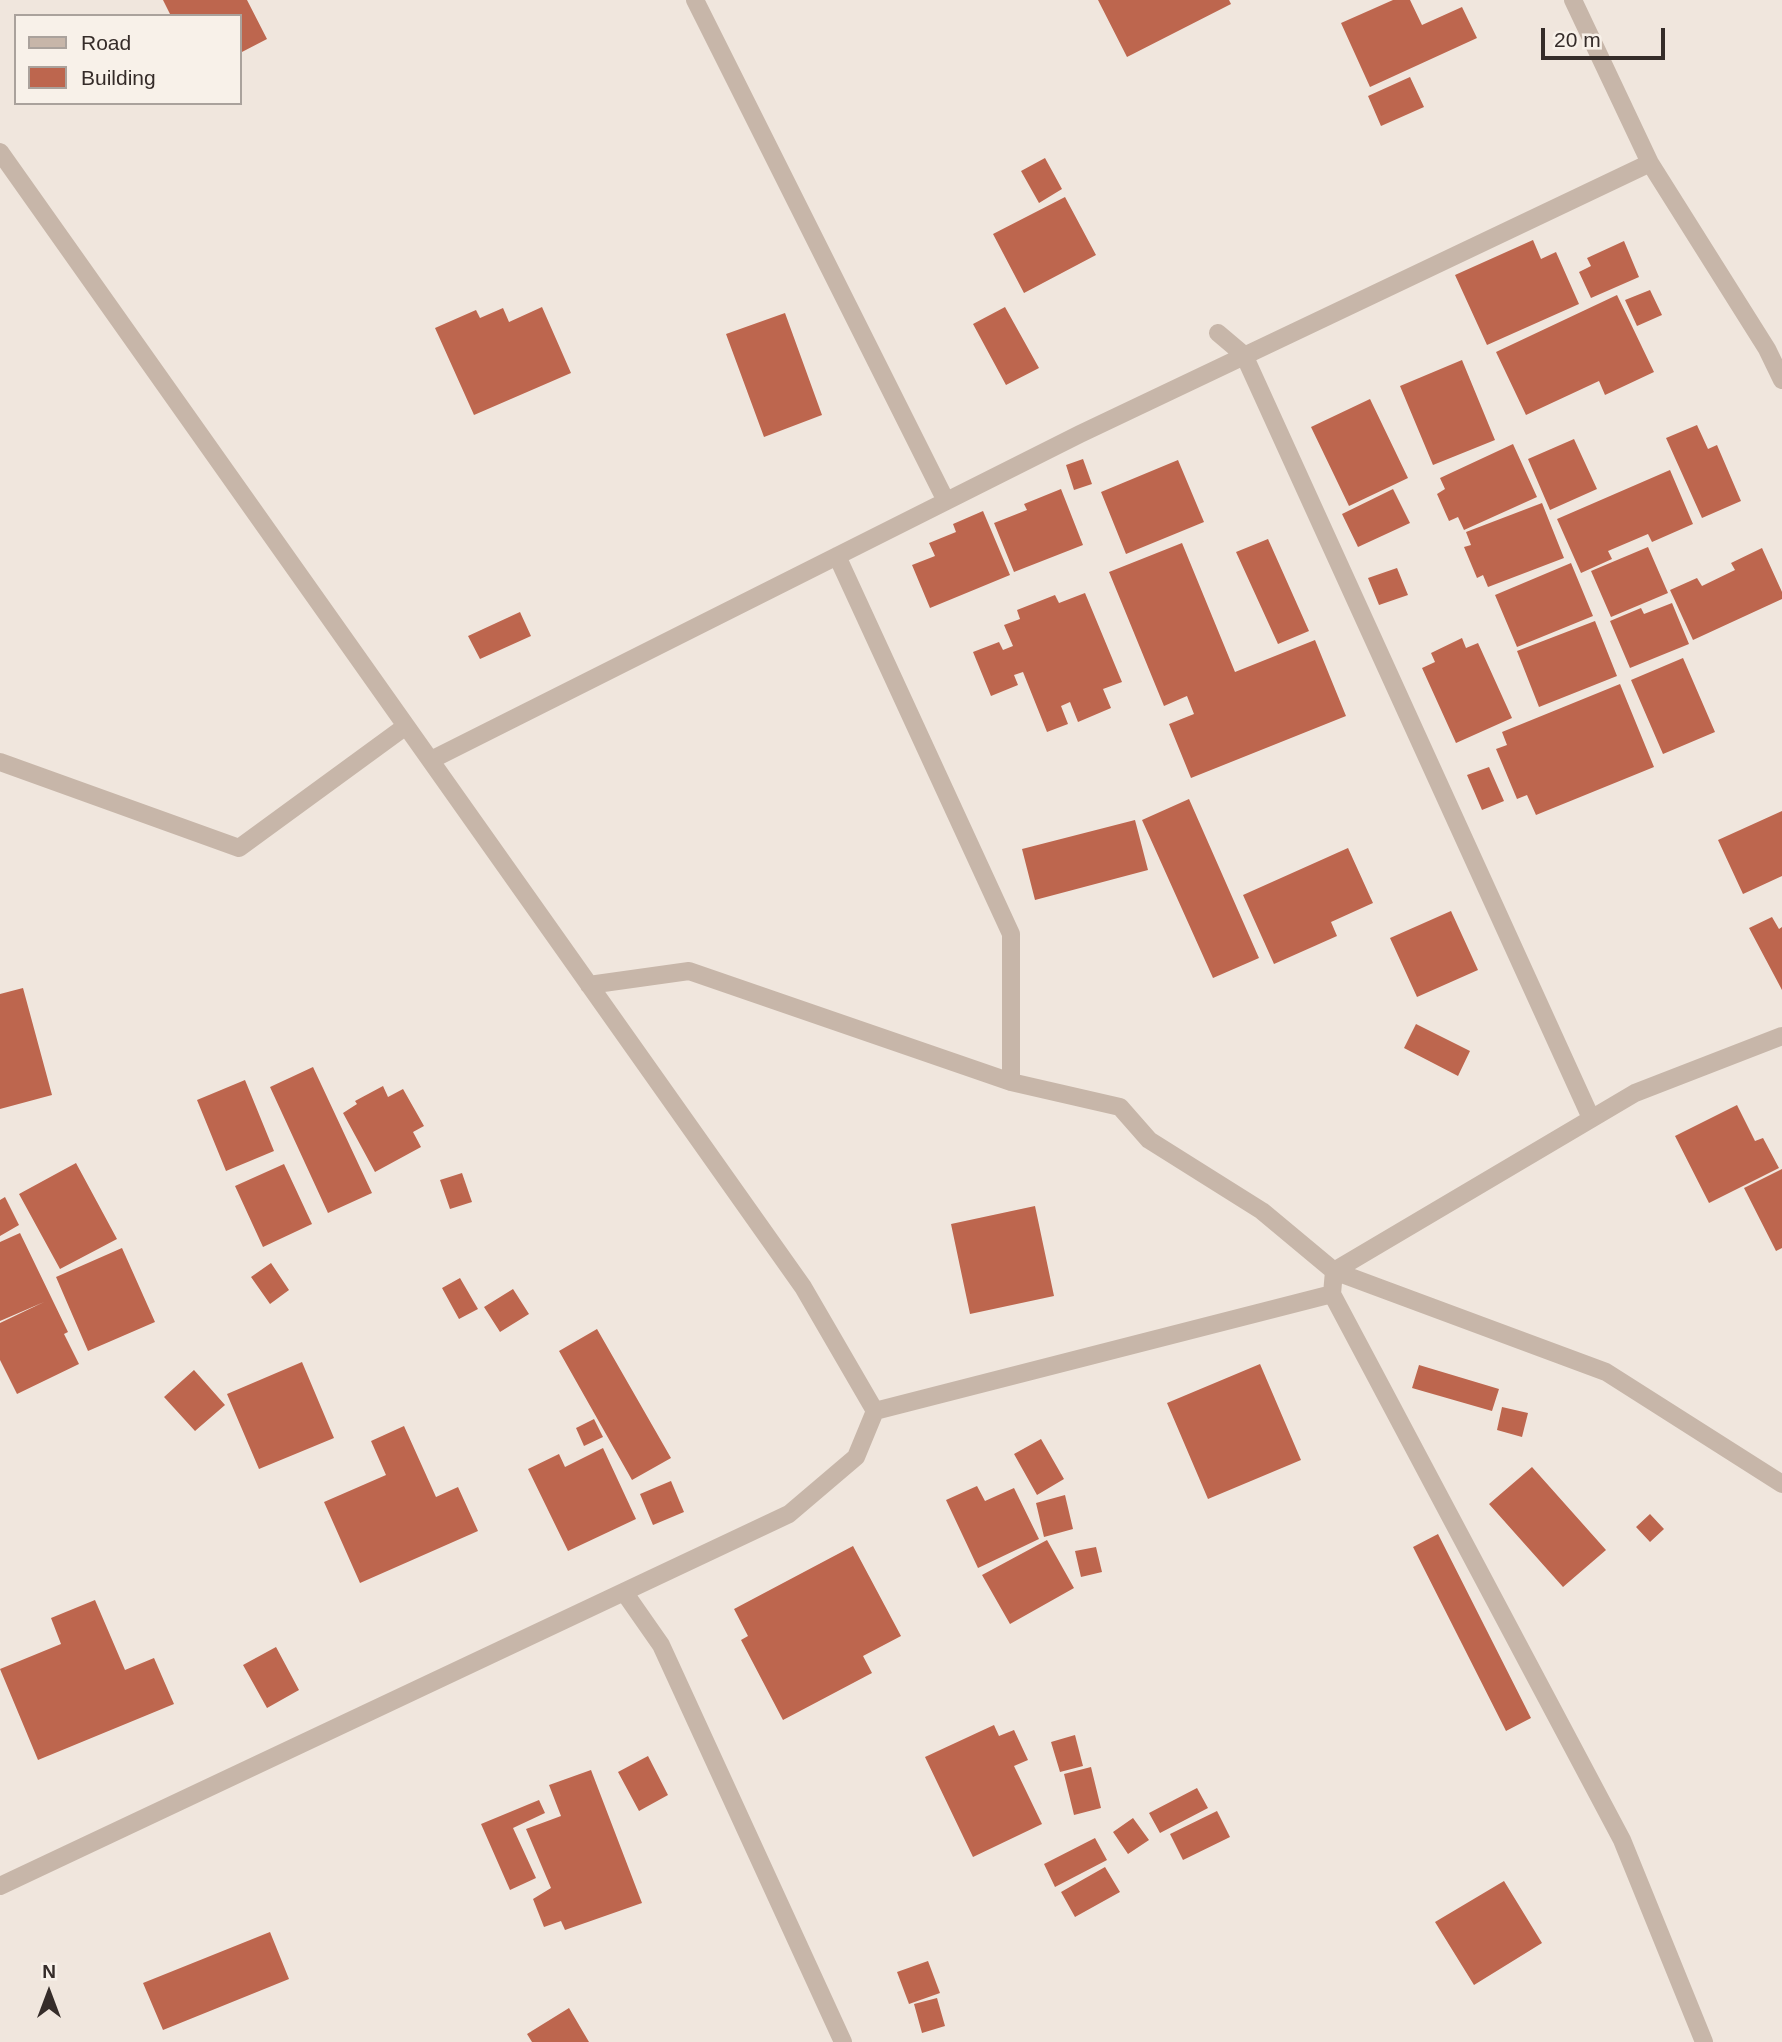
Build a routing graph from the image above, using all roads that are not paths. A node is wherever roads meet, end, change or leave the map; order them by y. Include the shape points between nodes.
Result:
1 (695, 0) edge
2 (1573, 0) edge
3 (0, 152) edge
4 (1650, 163) junction
5 (1218, 332) dead end
6 (1775, 346) edge
7 (1244, 355) junction
8 (1782, 380) edge
9 (946, 501) junction
10 (837, 556) junction
11 (406, 726) junction
12 (431, 760) junction
13 (0, 762) edge
14 (589, 985) junction
15 (1782, 1036) edge
16 (1011, 1082) junction
17 (1591, 1118) junction
18 (1334, 1271) junction
19 (1332, 1294) junction
20 (875, 1411) junction
21 (1782, 1484) edge
22 (624, 1592) junction
23 (0, 1886) edge
24 (843, 2042) edge
25 (1704, 2042) edge

1 - 9 street
2 - 4 street
3 - 11 street
4 - 6 street
4 - 7 street
5 - 7 street
6 - 8 street
7 - 9 street
7 - 17 street
9 - 10 street
10 - 12 street
10 - 16 street via 1011,934
11 - 12 street
11 - 13 street via 239,848
12 - 14 street
14 - 16 street via 688,971
14 - 20 street via 803,1287
15 - 17 street via 1635,1093
16 - 18 street via 1120,1107 1149,1140 1262,1212
17 - 18 street
18 - 19 street
18 - 21 street via 1606,1372
19 - 20 street
19 - 25 street via 1622,1840
20 - 22 street via 856,1457 789,1514
22 - 23 street
22 - 24 street via 662,1646

